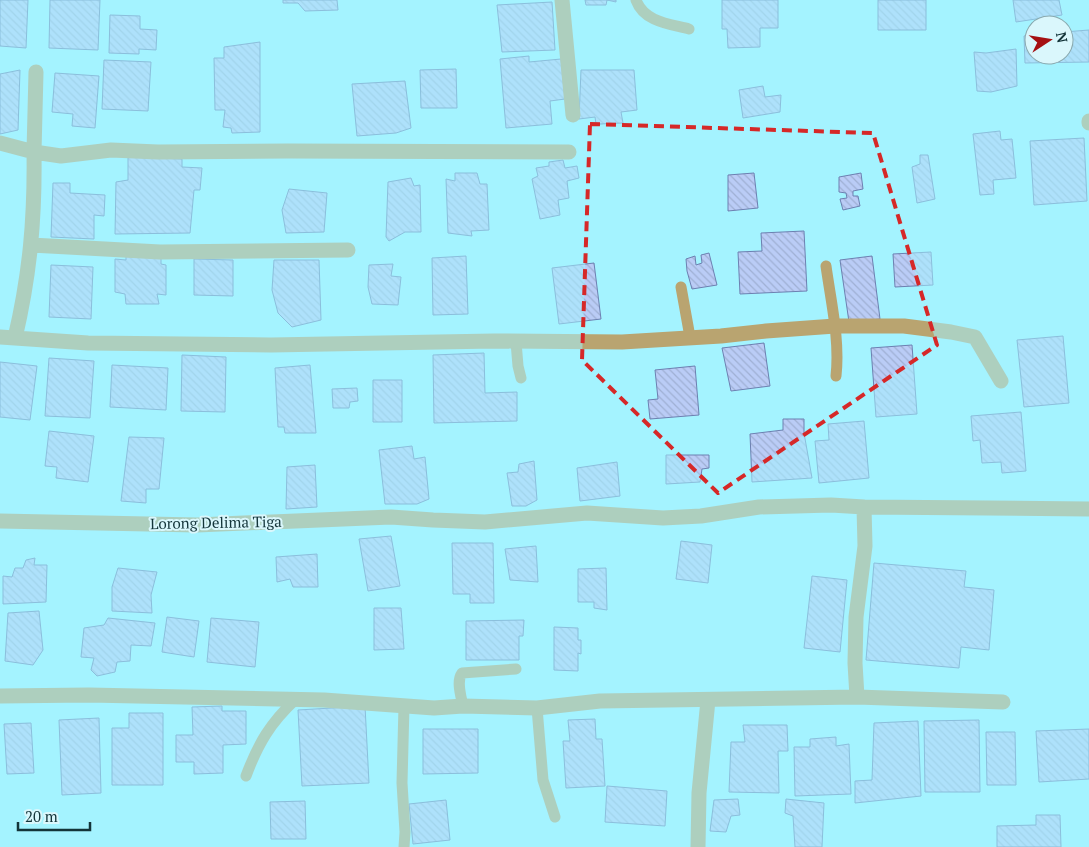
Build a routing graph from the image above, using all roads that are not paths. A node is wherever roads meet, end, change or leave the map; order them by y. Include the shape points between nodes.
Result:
1 (562, 0) edge
2 (636, 0) edge
3 (689, 29) dead end
4 (36, 72) dead end
5 (573, 115) dead end
6 (0, 143) edge
7 (34, 152) junction
8 (569, 152) dead end
9 (31, 245) junction
10 (348, 250) dead end
11 (826, 266) dead end
12 (681, 287) dead end
13 (835, 326) junction
14 (690, 337) junction
15 (8, 338) edge
16 (516, 342) junction
17 (836, 376) dead end
18 (521, 378) dead end
19 (1001, 381) dead end
20 (864, 507) junction
21 (1089, 509) edge
22 (0, 521) edge
23 (516, 669) dead end
24 (0, 696) edge
25 (857, 697) junction
26 (296, 699) junction
27 (708, 700) junction
28 (1002, 702) dead end
29 (404, 706) junction
30 (463, 706) junction
31 (537, 708) junction
32 (246, 776) dead end
33 (555, 817) dead end
34 (404, 847) edge
35 (698, 847) edge

1 - 5 street
2 - 3 lane via 646,14 658,22
4 - 7 street
6 - 7 street
7 - 8 street via 61,156 111,150
7 - 9 street
9 - 10 street via 160,252
9 - 15 street via 22,307
11 - 13 lane
12 - 14 lane
13 - 14 street
13 - 17 lane
13 - 19 street via 904,326 975,337
14 - 16 street via 622,342
15 - 16 street via 88,343 271,345
16 - 18 lane
20 - 21 street, Lorong Delima Tiga
20 - 22 street, Lorong Delima Tiga via 759,507 663,518 587,513 485,522 391,516 197,525
20 - 25 street via 865,546 856,617
23 - 30 lane via 462,673 459,682
24 - 26 street
25 - 27 street
25 - 28 street
26 - 29 street
26 - 32 lane via 260,742
27 - 31 street via 600,701
27 - 35 street via 699,793
29 - 30 street
29 - 34 lane
30 - 31 street
31 - 33 lane via 543,780

